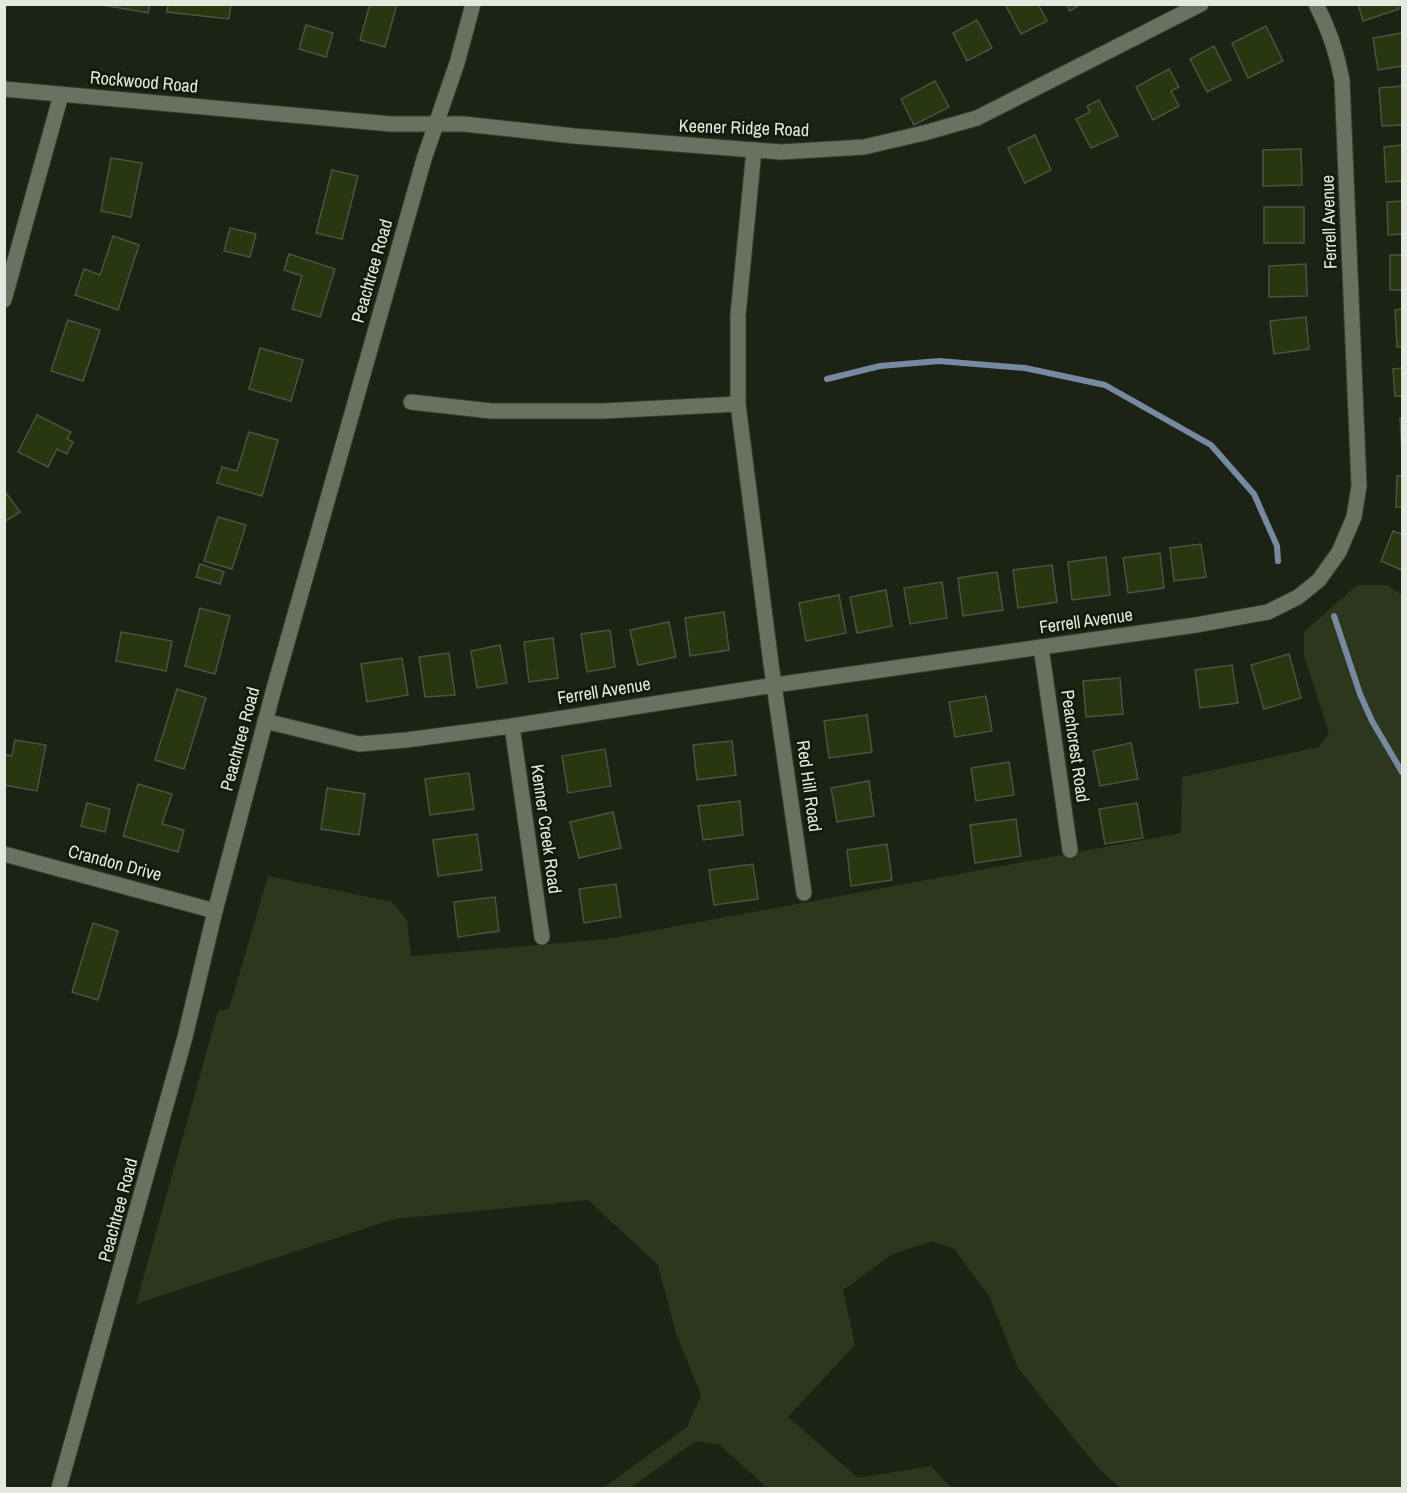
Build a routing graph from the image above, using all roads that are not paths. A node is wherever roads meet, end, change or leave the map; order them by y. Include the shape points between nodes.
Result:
1 (473, 4) edge
2 (1201, 4) edge
3 (1316, 4) edge
4 (4, 89) edge
5 (61, 95) junction
6 (435, 122) junction
7 (754, 150) junction
8 (4, 300) edge
9 (411, 402) dead end
10 (738, 404) junction
11 (1041, 647) junction
12 (775, 685) junction
13 (265, 721) junction
14 (512, 726) junction
15 (1071, 850) dead end
16 (4, 854) edge
17 (804, 893) dead end
18 (215, 911) junction
19 (542, 937) dead end
20 (59, 1488) edge

1 - 6 street, Peachtree Road
2 - 7 street, Keener Ridge Road via 977,118 864,147
3 - 11 street, Ferrell Avenue via 1337,54 1344,104 1359,486 1354,518 1340,552 1319,580 1298,597 1268,612
4 - 5 street, Rockwood Road
5 - 6 street, Rockwood Road via 391,124
5 - 8 street
6 - 7 street, Keener Ridge Road
6 - 13 street, Peachtree Road
7 - 10 street, Red Hill Road via 738,315
9 - 10 street via 491,411 603,411
10 - 12 street, Red Hill Road
11 - 12 street, Ferrell Avenue
11 - 15 street, Peachcrest Road
12 - 14 street, Ferrell Avenue
12 - 17 street, Red Hill Road
13 - 14 street, Ferrell Avenue via 359,744
13 - 18 street, Peachtree Road
14 - 19 street, Kenner Creek Road
16 - 18 street, Crandon Drive
18 - 20 street, Peachtree Road via 185,1037

